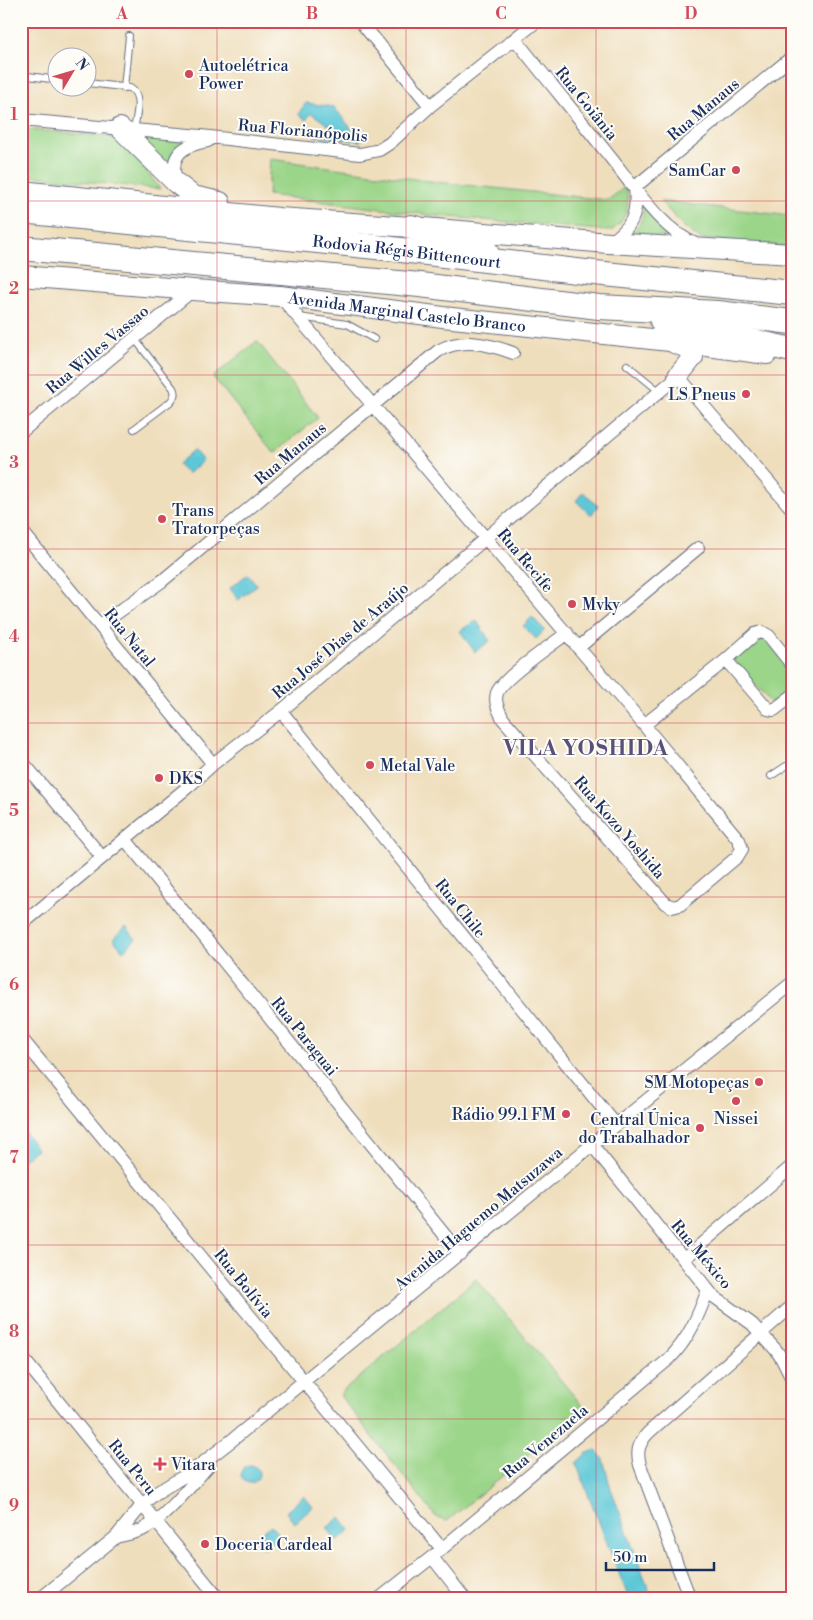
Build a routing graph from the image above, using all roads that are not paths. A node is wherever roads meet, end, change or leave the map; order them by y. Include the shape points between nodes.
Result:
1 (360, 21) edge
2 (537, 21) edge
3 (129, 36) dead end
4 (515, 39) junction
5 (792, 57) edge
6 (21, 75) edge
7 (48, 79) edge
8 (98, 84) edge
9 (124, 88) junction
10 (430, 106) junction
11 (21, 110) edge
12 (21, 120) edge
13 (39, 122) junction
14 (127, 129) junction
15 (222, 139) junction
16 (176, 183) junction
17 (634, 187) junction
18 (21, 191) edge
19 (21, 211) edge
20 (279, 218) junction
21 (411, 226) junction
22 (609, 243) junction
23 (21, 248) edge
24 (710, 250) junction
25 (792, 254) edge
26 (515, 263) junction
27 (21, 276) edge
28 (193, 290) junction
29 (792, 293) edge
30 (280, 296) junction
31 (599, 307) junction
32 (298, 317) junction
33 (792, 322) edge
34 (134, 338) junction
35 (374, 339) dead end
36 (670, 341) junction
37 (792, 350) edge
38 (513, 353) dead end
39 (792, 358) edge
40 (627, 365) dead end
41 (678, 376) junction
42 (659, 392) junction
43 (372, 405) junction
44 (134, 429) dead end
45 (21, 432) edge
46 (792, 509) edge
47 (21, 530) edge
48 (486, 539) junction
49 (698, 548) dead end
50 (100, 625) junction
51 (567, 633) junction
52 (578, 648) junction
53 (726, 660) junction
54 (792, 665) edge
55 (792, 696) edge
56 (281, 711) junction
57 (644, 725) junction
58 (21, 760) edge
59 (213, 764) junction
60 (792, 766) edge
61 (771, 776) dead end
62 (125, 838) junction
63 (742, 849) joint
64 (102, 857) junction
65 (21, 925) edge
66 (792, 983) edge
67 (21, 1038) edge
68 (616, 1125) junction
69 (592, 1145) junction
70 (792, 1166) edge
71 (460, 1254) junction
72 (684, 1259) junction
73 (708, 1290) junction
74 (792, 1306) edge
75 (760, 1333) junction
76 (21, 1356) edge
77 (792, 1379) edge
78 (305, 1382) junction
79 (232, 1441) junction
80 (190, 1472) junction
81 (143, 1504) junction
82 (156, 1520) junction
83 (116, 1537) junction
84 (437, 1553) junction
85 (40, 1599) edge
86 (219, 1599) edge
87 (379, 1599) edge
88 (465, 1599) edge
89 (690, 1599) edge

1 - 10 street
2 - 4 street, Rua Florianópolis
3 - 9 lane
4 - 10 street, Rua Florianópolis
4 - 17 street, Rua Goiânia
5 - 17 street, Rua Manaus
6 - 7 lane
8 - 9 lane
9 - 14 lane via 132,89 138,98
10 - 15 street, Rua Florianópolis via 390,143 366,154
11 - 13 street via 27,118
12 - 13 street, Rua Florianópolis
13 - 14 street, Rua Florianópolis
14 - 15 street, Rua Florianópolis
14 - 16 main road
15 - 16 street via 191,144 179,152 174,168
16 - 20 main road via 193,196 263,209
17 - 22 street via 633,218
17 - 24 street, Rua Goiânia via 671,228
18 - 20 main road
19 - 26 highway, Rodovia Régis Bittencourt
20 - 21 main road
21 - 22 main road
21 - 26 highway via 472,245
22 - 24 main road
23 - 31 highway, Rodovia Régis Bittencourt via 420,285
24 - 25 main road
26 - 29 highway, Rodovia Régis Bittencourt
27 - 28 main road, Avenida Marginal Castelo Branco
28 - 30 main road, Avenida Marginal Castelo Branco
28 - 34 street, Rua Willes Vassao
30 - 32 street, Rua Recife
30 - 36 main road, Avenida Marginal Castelo Branco
31 - 33 highway, Rodovia Régis Bittencourt via 718,313
31 - 37 highway
32 - 35 lane via 347,324
32 - 43 street, Rua Recife
34 - 44 lane via 175,393 170,402
34 - 45 street, Rua Willes Vassao
36 - 39 main road, Avenida Marginal Castelo Branco
36 - 41 main road via 693,354
38 - 43 street, Rua Manaus via 475,343 445,347
40 - 42 lane
41 - 42 street, Rua José Dias de Araújo
41 - 46 street
42 - 48 street, Rua José Dias de Araújo
43 - 48 street, Rua Recife
43 - 50 street, Rua Manaus via 162,580
47 - 50 street, Rua Natal
48 - 51 street, Rua Recife
48 - 56 street, Rua José Dias de Araújo
49 - 52 street
50 - 59 street, Rua Natal
51 - 52 street, Rua Recife
51 - 63 street, Rua Kozo Yoshida via 500,687 496,704 503,719 668,905 675,907 685,902
52 - 57 street, Rua Recife
53 - 54 street via 755,634 762,632
53 - 55 street via 768,710 774,710
53 - 57 street
56 - 59 street, Rua José Dias de Araújo
56 - 68 street, Rua Chile
57 - 63 street, Rua Recife via 736,836
58 - 64 street
59 - 62 street, Rua José Dias de Araújo
60 - 61 lane via 786,766
62 - 64 street, Rua José Dias de Araújo
62 - 71 street, Rua Paraguai
64 - 65 street, Rua José Dias de Araújo
66 - 68 street, Avenida Haguemo Matsuzawa
67 - 78 street, Rua Bolívia
68 - 69 street, Avenida Haguemo Matsuzawa
69 - 71 street, Avenida Haguemo Matsuzawa
69 - 72 street, Rua México
70 - 72 street
71 - 78 street, Avenida Haguemo Matsuzawa
72 - 73 street, Rua México
73 - 75 street, Rua México
73 - 84 street, Rua Venezuela via 694,1326 669,1359
74 - 75 street
75 - 77 street, Rua México via 782,1359
75 - 89 street via 648,1433 639,1446 640,1465
76 - 81 street, Rua Peru
78 - 79 street, Avenida Haguemo Matsuzawa
78 - 84 street, Rua Bolívia
79 - 80 street, Avenida Haguemo Matsuzawa
79 - 82 street, Avenida Haguemo Matsuzawa
80 - 81 street, Avenida Haguemo Matsuzawa
80 - 82 street, Avenida Haguemo Matsuzawa via 156,1505
81 - 82 street, Rua Peru
81 - 83 street, Avenida Haguemo Matsuzawa
82 - 83 street, Avenida Haguemo Matsuzawa via 142,1530
82 - 86 street, Rua Peru
83 - 85 street, Avenida Haguemo Matsuzawa
84 - 87 street, Rua Venezuela
84 - 88 street, Rua Bolívia

